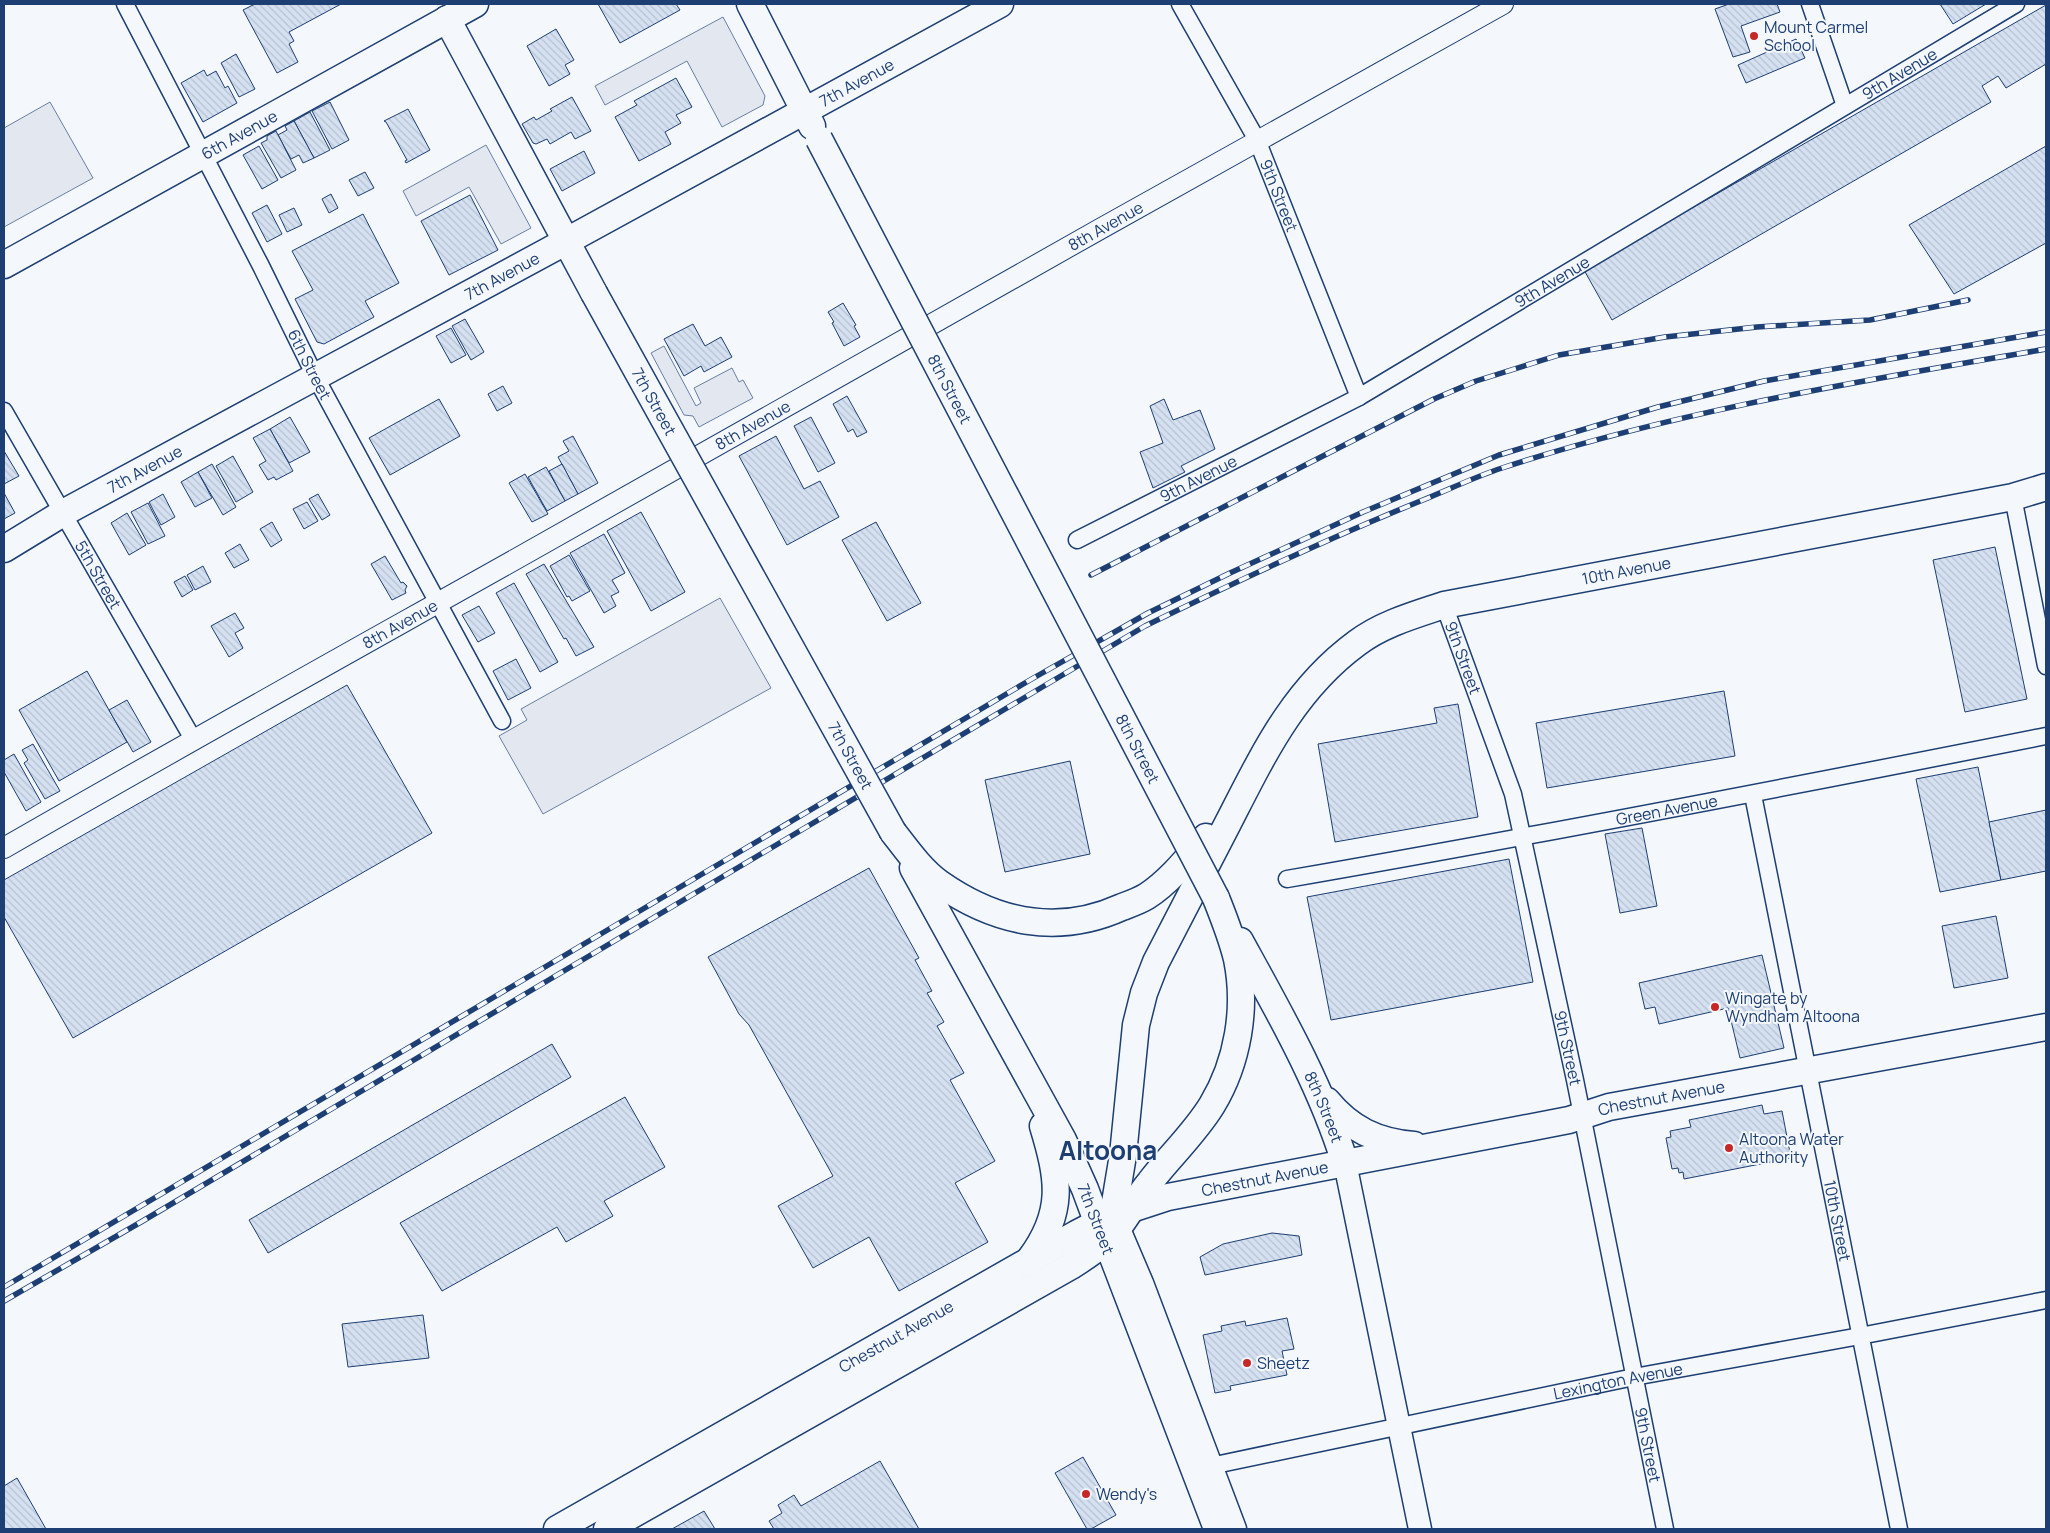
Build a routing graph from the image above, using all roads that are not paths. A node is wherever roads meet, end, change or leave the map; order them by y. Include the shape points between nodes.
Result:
1 (125, 4) edge
2 (475, 4) edge
3 (750, 4) edge
4 (1000, 4) edge
5 (1180, 4) edge
6 (1503, 4) edge
7 (1810, 4) edge
8 (2016, 4) edge
9 (443, 11) edge
10 (1846, 106) junction
11 (805, 111) junction
12 (1257, 140) junction
13 (202, 154) junction
14 (566, 242) junction
15 (4, 265) edge
16 (315, 376) junction
17 (1359, 397) junction
18 (4, 411) edge
19 (2046, 487) edge
20 (2013, 497) junction
21 (63, 513) junction
22 (1077, 540) dead end
23 (4, 549) edge
24 (438, 603) junction
25 (1444, 606) junction
26 (2046, 666) edge
27 (502, 721) dead end
28 (2046, 736) edge
29 (193, 739) junction
30 (1263, 755) junction
31 (1753, 795) junction
32 (893, 832) junction
33 (1523, 838) junction
34 (4, 848) edge
35 (1287, 879) dead end
36 (1216, 898) junction
37 (2046, 1027) edge
38 (1017, 1058) junction
39 (1807, 1071) junction
40 (1316, 1087) junction
41 (1582, 1117) junction
42 (1437, 1146) junction
43 (1345, 1163) junction
44 (1113, 1223) junction
45 (1027, 1262) junction
46 (2046, 1300) edge
47 (1860, 1336) junction
48 (1634, 1377) junction
49 (1398, 1427) junction
50 (1201, 1468) junction
51 (556, 1529) edge
52 (607, 1529) edge
53 (1215, 1529) edge
54 (1235, 1529) edge
55 (1420, 1529) edge
56 (1665, 1529) edge
57 (1899, 1529) edge

1 - 13 street, 6th Street
2 - 9 main road, 6th Avenue
3 - 11 main road, 8th Street
4 - 11 main road, 7th Avenue
5 - 12 street, 9th Street
6 - 12 street, 8th Avenue
7 - 10 street
8 - 10 street, 9th Avenue
9 - 13 main road, 6th Avenue
9 - 14 main road, 7th Street
10 - 17 street, 9th Avenue
11 - 14 main road, 7th Avenue
11 - 36 main road, 8th Street, bridge
12 - 17 street, 9th Street
12 - 24 street, 8th Avenue
13 - 15 main road, 6th Avenue
13 - 16 street, 6th Street
14 - 16 main road, 7th Avenue
14 - 32 main road, 7th Street, bridge
16 - 21 main road, 7th Avenue
16 - 24 street, 6th Street
17 - 22 street, 9th Avenue
18 - 21 street, 5th Street
19 - 20 main road, 10th Avenue
20 - 25 main road, 10th Avenue
20 - 26 street
21 - 23 main road, 7th Avenue
21 - 29 street, 5th Street
24 - 27 street, 6th Street
24 - 29 street, 8th Avenue
25 - 30 main road, 10th Avenue via 1398,621 1358,642 1306,692 1277,730
25 - 33 street, 9th Street via 1513,794
28 - 31 street, Green Avenue
29 - 34 street, 8th Avenue
30 - 32 main road via 1216,825 1181,867 1146,896 1102,916 1059,924 1019,921 976,906 938,882
30 - 44 main road via 1156,962 1144,993 1136,1025
31 - 33 street, Green Avenue
31 - 39 street, 10th Street
32 - 38 main road, 7th Street
33 - 35 street, Green Avenue
33 - 41 street, 9th Street
36 - 40 main road, 8th Street
36 - 44 main road via 1237,960 1241,996 1239,1036 1212,1105
37 - 39 main road, Chestnut Avenue
38 - 44 main road, 7th Street via 1063,1140 1085,1188
38 - 45 main road via 1038,1110 1056,1180 1051,1223
39 - 41 main road, Chestnut Avenue via 1608,1107
39 - 47 street, 10th Street
40 - 42 main road via 1348,1123 1365,1134 1392,1142
40 - 43 main road, 8th Street via 1334,1125
41 - 42 main road, Chestnut Avenue
41 - 48 street, 9th Street
42 - 43 main road, Chestnut Avenue
43 - 44 main road, Chestnut Avenue via 1168,1197
43 - 49 main road, 8th Street
44 - 45 main road, Chestnut Avenue
44 - 50 main road, 7th Street
44 - 52 main road, Chestnut Avenue via 1070,1266
45 - 51 main road, Chestnut Avenue
46 - 47 street, Lexington Avenue
47 - 48 street, Lexington Avenue
47 - 57 street, 10th Street
48 - 49 street, Lexington Avenue
48 - 56 street, 9th Street
49 - 50 street, Lexington Avenue
49 - 55 main road, 8th Street
50 - 53 main road, 7th Street
50 - 54 main road, 7th Street

